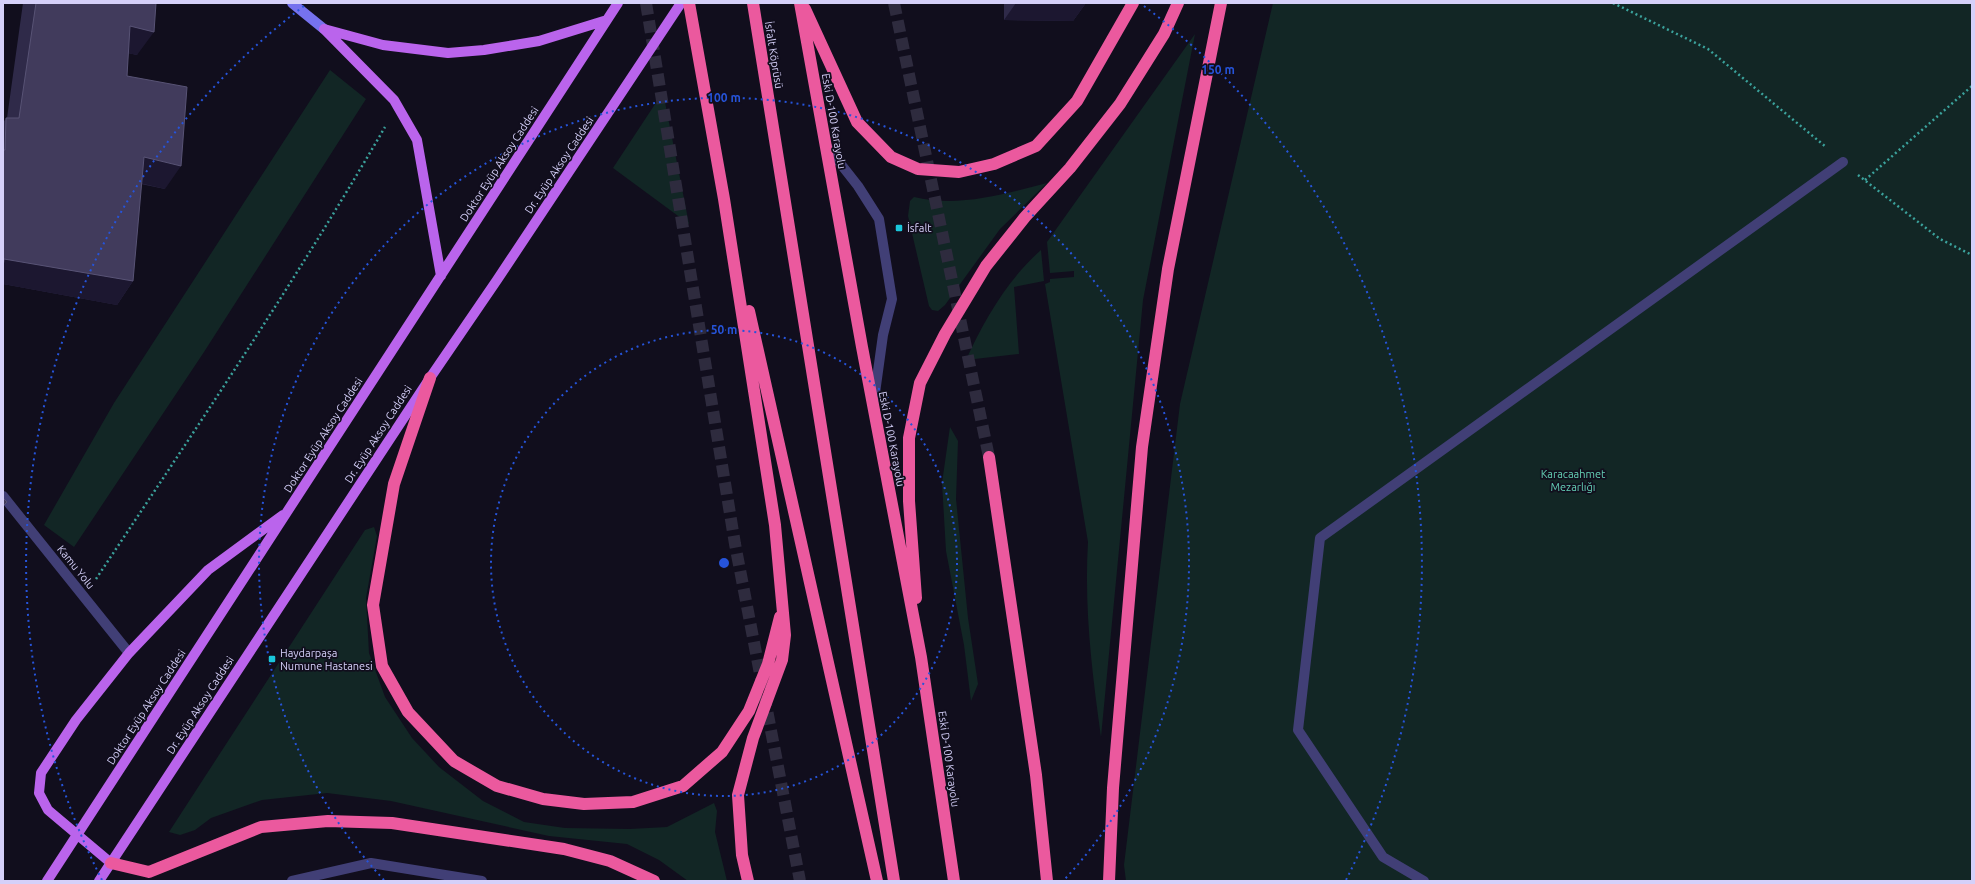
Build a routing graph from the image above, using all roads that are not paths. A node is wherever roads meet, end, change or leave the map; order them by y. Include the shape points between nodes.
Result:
1 (292, 3) edge
2 (618, 3) edge
3 (681, 3) edge
4 (689, 3) edge
5 (753, 3) edge
6 (800, 3) edge
7 (803, 3) edge
8 (1133, 3) edge
9 (1178, 3) edge
10 (1221, 3) edge
11 (607, 20) junction
12 (324, 29) junction
13 (825, 144) junction
14 (1843, 162) road end
15 (724, 199) junction
16 (441, 276) junction
17 (430, 378) junction
18 (873, 406) junction
19 (989, 457) tunnel mouth
20 (3, 496) edge
21 (287, 512) junction
22 (782, 608) junction
23 (129, 653) junction
24 (921, 657) junction
25 (77, 835) junction
26 (111, 863) junction
27 (47, 881) edge
28 (100, 881) edge
29 (292, 881) edge
30 (482, 881) edge
31 (654, 881) edge
32 (748, 881) edge
33 (877, 881) edge
34 (894, 881) edge
35 (954, 881) edge
36 (1047, 881) edge
37 (1109, 881) edge
38 (1424, 881) edge

1 - 12 main road
2 - 11 main road, Doktor Eyüp Aksoy Caddesi
3 - 17 main road, Dr. Eyüp Aksoy Caddesi
4 - 15 highway
5 - 34 highway, İsfalt Köprüsü
6 - 13 highway, Eski D-100 Karayolu
7 - 8 highway via 857,122 891,157 918,169 960,172 994,164 1036,146 1077,101
9 - 24 highway via 1164,34 1120,104 1070,168 1025,217 986,266 945,334 920,383 909,438 909,501
10 - 37 highway via 1168,269 1142,447 1113,788
11 - 12 main road via 538,42 448,53 383,45
11 - 16 main road, Doktor Eyüp Aksoy Caddesi
12 - 16 main road via 394,100 417,140
13 - 18 highway, Eski D-100 Karayolu
13 - 18 street via 858,186 879,219 892,299 883,335
14 - 38 street via 1320,538 1298,730 1383,857
15 - 22 highway via 775,525
15 - 33 highway
16 - 21 main road, Doktor Eyüp Aksoy Caddesi
17 - 22 highway via 394,484 373,605 382,666 408,712 454,761 496,786 543,799 584,804 633,802 683,786 722,752 749,711 768,664
17 - 26 main road, Dr. Eyüp Aksoy Caddesi
18 - 24 highway, Eski D-100 Karayolu
19 - 36 highway via 1035,768
20 - 23 street, Kamu Yolu
21 - 23 main road via 208,570
21 - 25 main road, Doktor Eyüp Aksoy Caddesi
22 - 32 highway via 785,635 782,660 752,738 738,795 742,855
23 - 25 main road via 76,720 41,773 39,793 48,810
24 - 35 highway, Eski D-100 Karayolu
25 - 26 main road
25 - 27 main road, Doktor Eyüp Aksoy Caddesi
26 - 28 main road, Dr. Eyüp Aksoy Caddesi
26 - 31 highway via 149,872 261,827 328,821 392,823 564,849 610,860
29 - 30 street via 372,863

